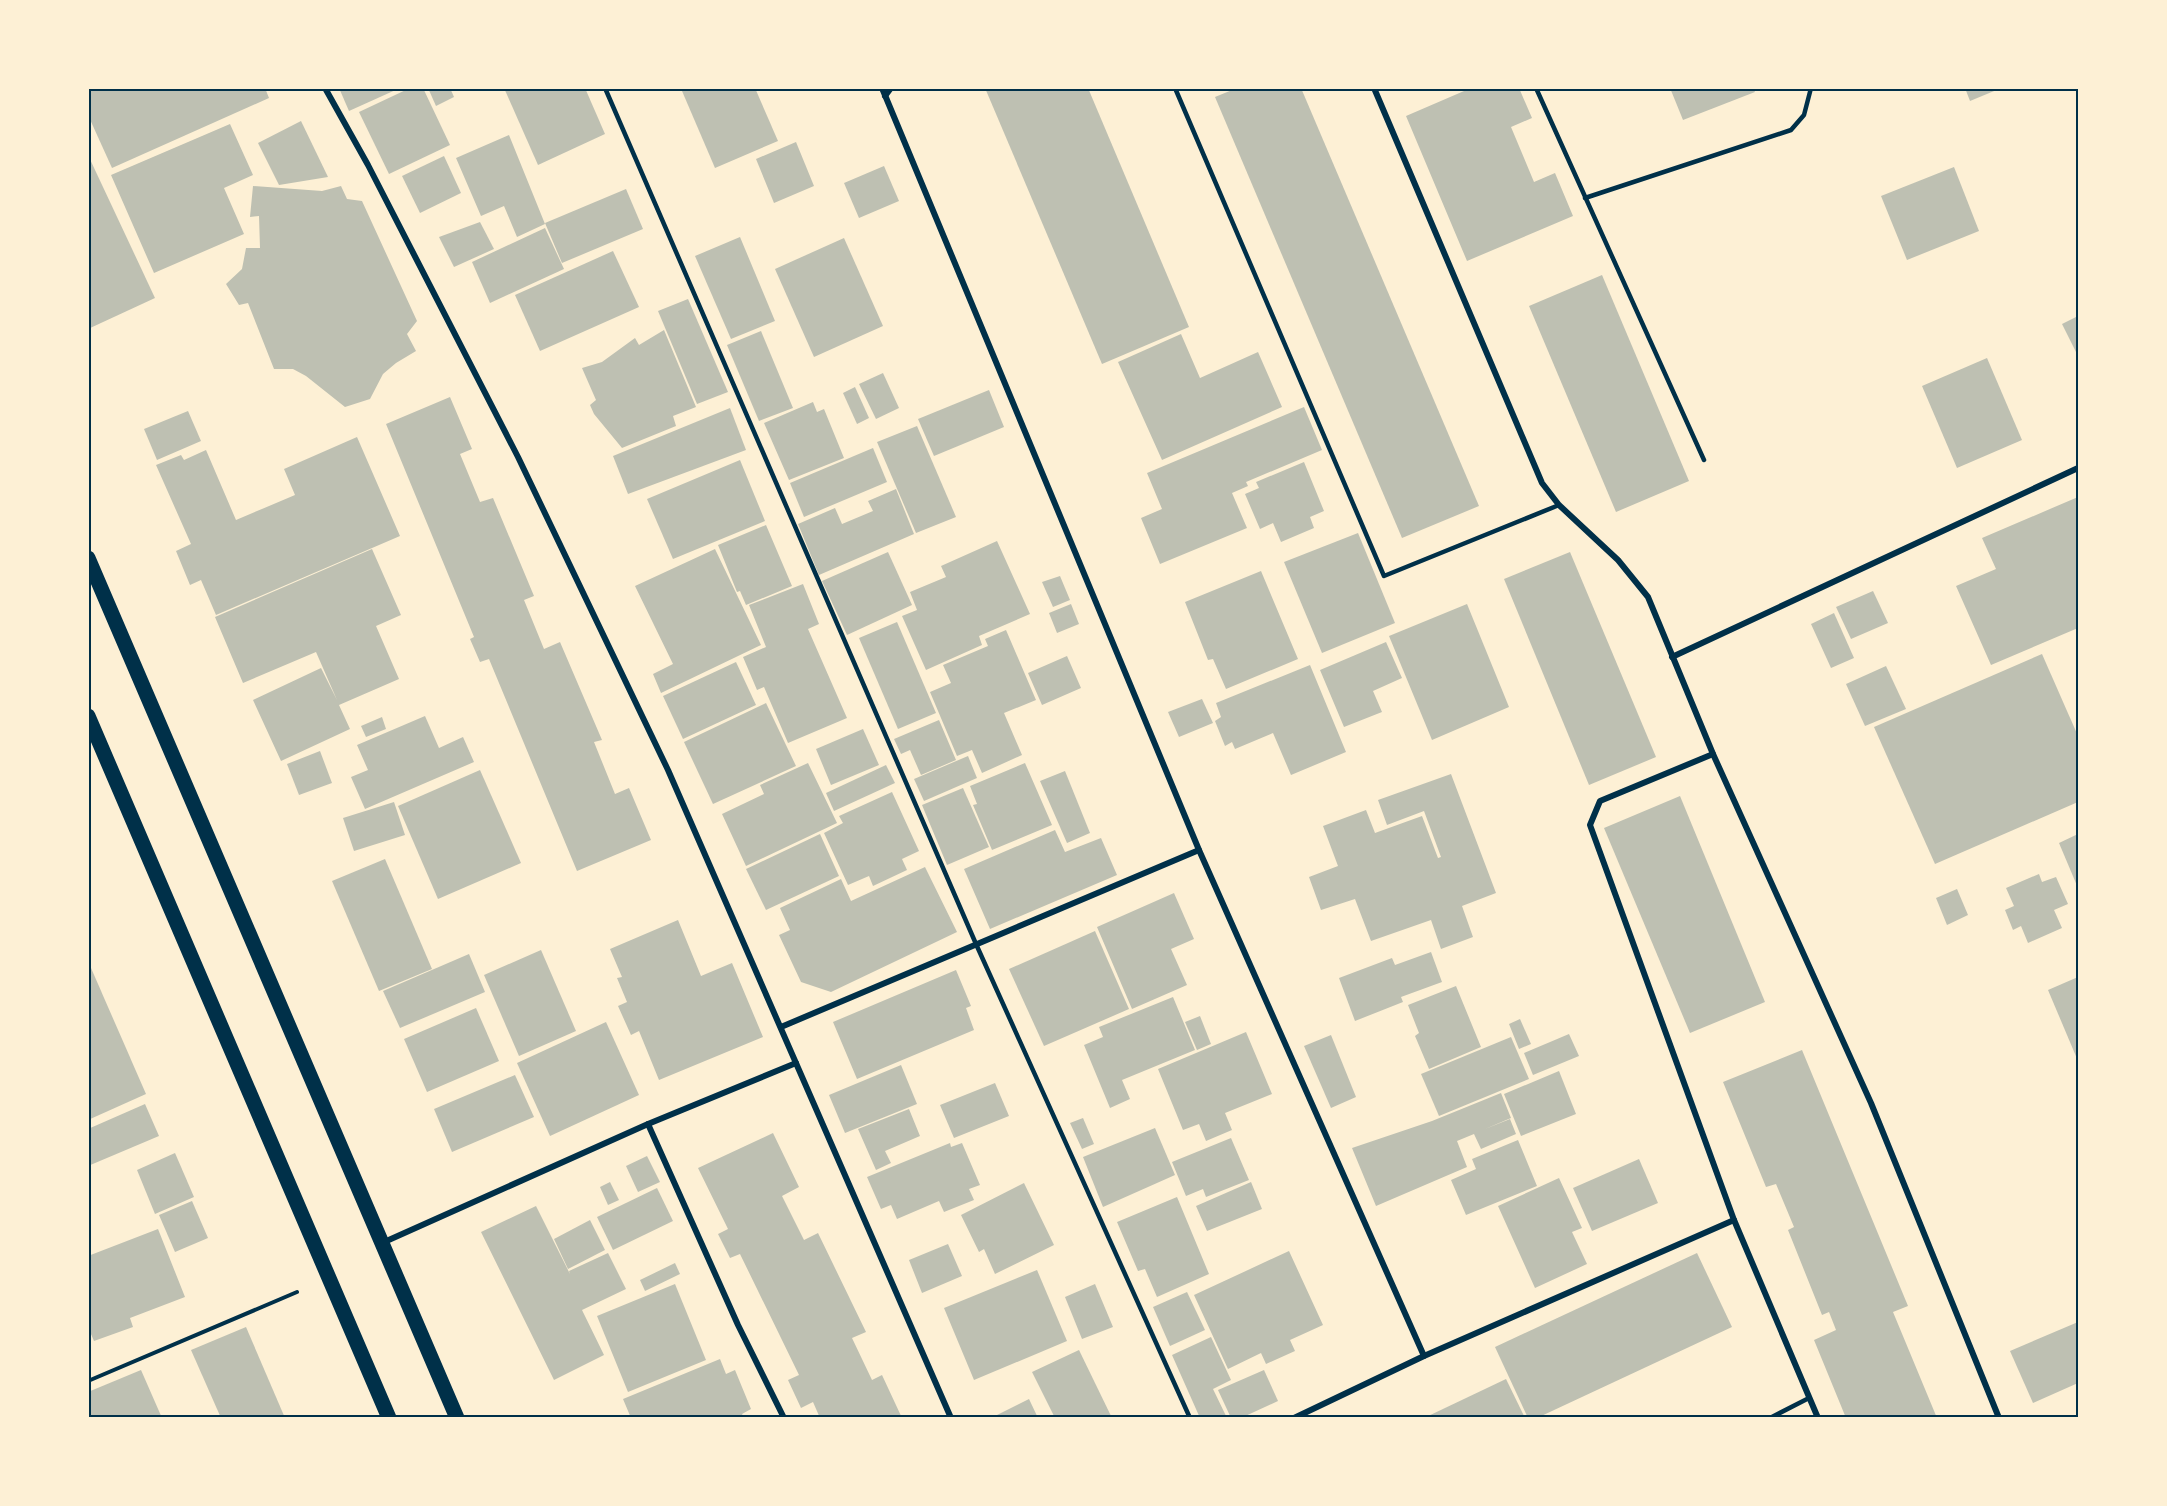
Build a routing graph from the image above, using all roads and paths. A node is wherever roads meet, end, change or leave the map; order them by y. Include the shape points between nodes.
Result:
1 (325, 88) edge
2 (605, 88) edge
3 (882, 88) edge
4 (891, 88) edge
5 (1175, 88) edge
6 (1374, 88) edge
7 (1536, 88) edge
8 (1810, 88) edge
9 (885, 96) junction
10 (1585, 198) junction
11 (1704, 460) dead end
12 (2079, 468) edge
13 (1559, 505) junction
14 (88, 558) edge
15 (1672, 657) junction
16 (88, 716) edge
17 (1713, 754) junction
18 (1199, 850) junction
19 (976, 944) junction
20 (781, 1027) junction
21 (796, 1063) junction
22 (648, 1124) junction
23 (1734, 1220) junction
24 (382, 1244) junction
25 (329, 1278) junction
26 (1424, 1356) junction
27 (88, 1381) edge
28 (1809, 1398) junction
29 (389, 1418) edge
30 (457, 1418) edge
31 (784, 1418) edge
32 (951, 1418) edge
33 (1190, 1418) edge
34 (1294, 1418) edge
35 (1770, 1418) edge
36 (1818, 1418) edge
37 (1999, 1418) edge

1 - 20 street via 518,457 668,770
2 - 19 lane
3 - 9 street
4 - 9 street
5 - 13 lane via 1384,576
6 - 13 street via 1542,483
7 - 10 lane
8 - 10 lane via 1804,115 1791,130
9 - 18 street
10 - 11 lane
12 - 15 street
13 - 15 street via 1618,560 1648,597
14 - 24 main road
15 - 17 street
16 - 25 main road
17 - 23 street via 1600,801 1590,825
17 - 37 street via 1871,1103
18 - 19 street
18 - 26 street
19 - 20 street
19 - 33 lane
20 - 21 street
21 - 22 street
21 - 32 street
22 - 24 street
22 - 31 street
23 - 26 street
23 - 28 street
24 - 30 main road
25 - 27 path
25 - 29 main road
26 - 34 street
28 - 35 lane
28 - 36 street

